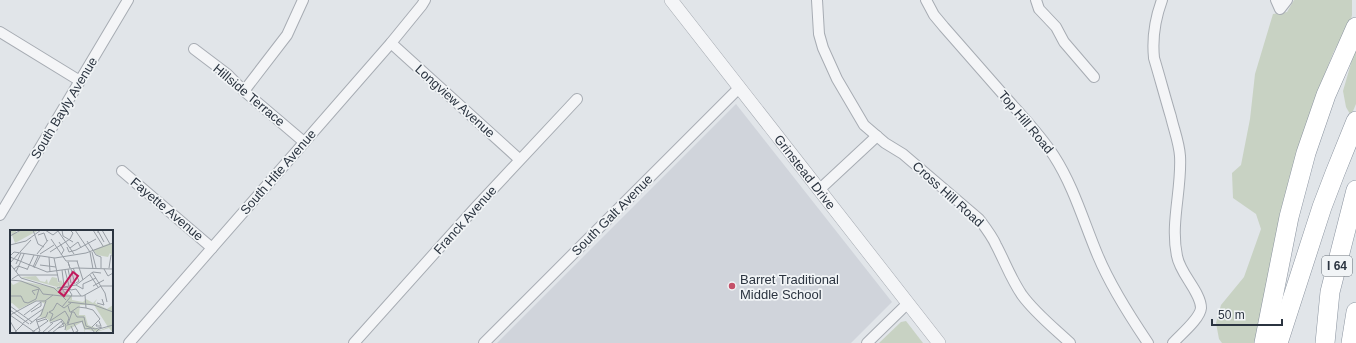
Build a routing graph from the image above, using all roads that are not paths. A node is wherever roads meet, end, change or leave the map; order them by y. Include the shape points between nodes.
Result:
1 (128, 0) edge
2 (303, 0) edge
3 (425, 0) edge
4 (671, 0) edge
5 (817, 0) edge
6 (926, 0) edge
7 (1036, 0) edge
8 (1162, 0) edge
9 (1276, 0) edge
10 (1287, 0) edge
11 (1356, 27) edge
12 (0, 32) edge
13 (391, 43) junction
14 (194, 49) dead end
15 (1094, 77) dead end
16 (80, 81) junction
17 (740, 87) junction
18 (244, 91) junction
19 (577, 99) dead end
20 (1356, 121) edge
21 (877, 136) junction
22 (304, 142) junction
23 (519, 160) junction
24 (122, 171) dead end
25 (820, 189) junction
26 (1356, 190) edge
27 (0, 215) edge
28 (212, 248) junction
29 (908, 303) junction
30 (1356, 312) edge
31 (361, 341) edge
32 (129, 343) edge
33 (484, 343) edge
34 (868, 343) edge
35 (939, 343) edge
36 (1070, 343) edge
37 (1148, 343) edge
38 (1173, 343) edge
39 (1264, 343) edge
40 (1278, 343) edge
41 (1325, 343) edge
42 (1351, 343) edge

1 - 16 street, South Bayly Avenue
2 - 18 street via 287,35
3 - 13 street, South Hite Avenue
4 - 17 street, Grinstead Drive
5 - 21 street, Cross Hill Road via 819,34 831,68 857,115
6 - 37 street, Top Hill Road via 934,15 1017,110 1054,157 1069,183 1098,258 1124,307
7 - 15 street via 1039,9
8 - 38 street via 1154,30 1153,49 1180,156 1175,240 1177,256 1182,270 1198,296 1201,310 1198,317
9 - 10 street via 1280,9
11 - 39 highway via 1326,95 1306,153 1289,217
12 - 16 street
13 - 22 street, South Hite Avenue
13 - 23 street, Longview Avenue
14 - 18 street, Hillside Terrace via 227,74
16 - 27 street, South Bayly Avenue
17 - 25 street, Grinstead Drive
17 - 33 street, South Galt Avenue
18 - 22 street, Hillside Terrace
19 - 23 street, Franck Avenue
20 - 40 highway via 1322,207
21 - 25 street
21 - 36 street, Cross Hill Road via 903,154 979,219 996,244 1023,296 1039,315
22 - 28 street, South Hite Avenue
23 - 31 street, Franck Avenue
24 - 28 street, Fayette Avenue
25 - 29 street, Grinstead Drive
26 - 41 highway, I 64 via 1330,292
28 - 32 street, South Hite Avenue
29 - 34 street
29 - 35 street, Grinstead Drive
30 - 42 highway

